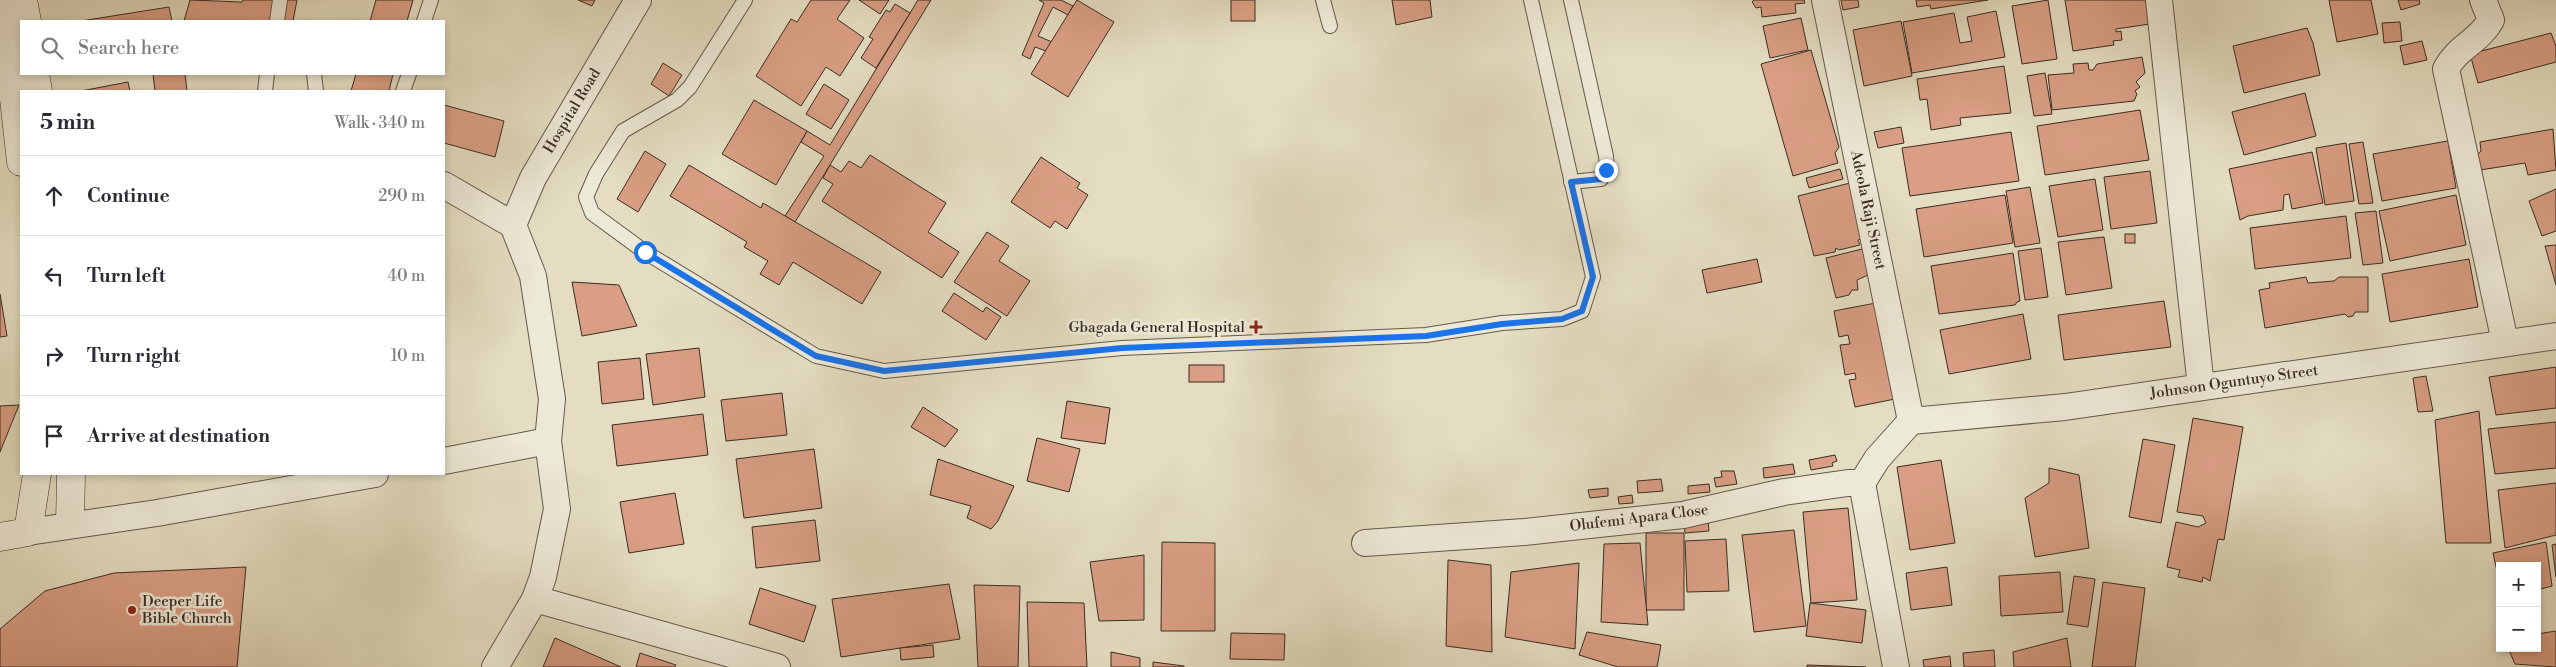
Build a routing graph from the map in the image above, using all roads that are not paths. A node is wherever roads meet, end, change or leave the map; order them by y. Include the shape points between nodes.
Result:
1 (3, 0) edge
2 (24, 0) edge
3 (280, 0) edge
4 (431, 0) edge
5 (638, 0) edge
6 (745, 0) edge
7 (1323, 0) edge
8 (1530, 0) edge
9 (1571, 0) edge
10 (1825, 0) edge
11 (2159, 0) edge
12 (2483, 0) edge
13 (27, 20) edge
14 (277, 20) edge
15 (424, 20) edge
16 (1330, 26) dead end
17 (35, 75) edge
18 (267, 75) edge
19 (314, 75) edge
20 (409, 75) edge
21 (38, 90) edge
22 (265, 90) edge
23 (316, 90) edge
24 (403, 90) edge
25 (20, 153) edge
26 (1571, 182) junction
27 (445, 186) edge
28 (513, 226) junction
29 (2556, 336) edge
30 (2505, 342) junction
31 (2201, 387) junction
32 (1911, 421) junction
33 (548, 441) junction
34 (445, 461) edge
35 (36, 475) edge
36 (71, 475) edge
37 (369, 475) edge
38 (1862, 483) junction
39 (70, 524) junction
40 (28, 532) junction
41 (0, 537) edge
42 (1365, 543) dead end
43 (535, 599) junction
44 (495, 667) edge
45 (777, 667) edge
46 (1896, 667) edge

1 - 25 main road
2 - 13 main road
3 - 14 lane
4 - 15 lane
5 - 28 street, Hospital Road via 533,178
6 - 26 lane via 690,87 677,100 623,131 596,174 586,197 592,213 645,252 816,356 884,371 1122,348 1426,336 1562,319 1582,311 1593,277
7 - 16 lane
8 - 26 lane
9 - 26 lane via 1606,156 1606,170 1601,179
10 - 32 street, Adeola Raji Street
11 - 31 street
12 - 30 street via 2492,20 2484,33 2453,56 2446,69
17 - 21 main road
18 - 22 lane
19 - 23 lane
20 - 24 lane
27 - 28 street
28 - 33 street via 533,276 552,399
29 - 30 street, Johnson Oguntuyo Street
30 - 31 street, Johnson Oguntuyo Street
31 - 32 street, Johnson Oguntuyo Street via 2065,407
32 - 38 street via 1877,459
33 - 34 street
33 - 43 street via 557,509 544,577
35 - 40 main road
36 - 39 main road
37 - 39 street via 157,513
38 - 42 street, Olufemi Apara Close via 1784,492 1683,515 1524,532
38 - 46 street
39 - 40 street
40 - 41 main road
43 - 44 street
43 - 45 street

